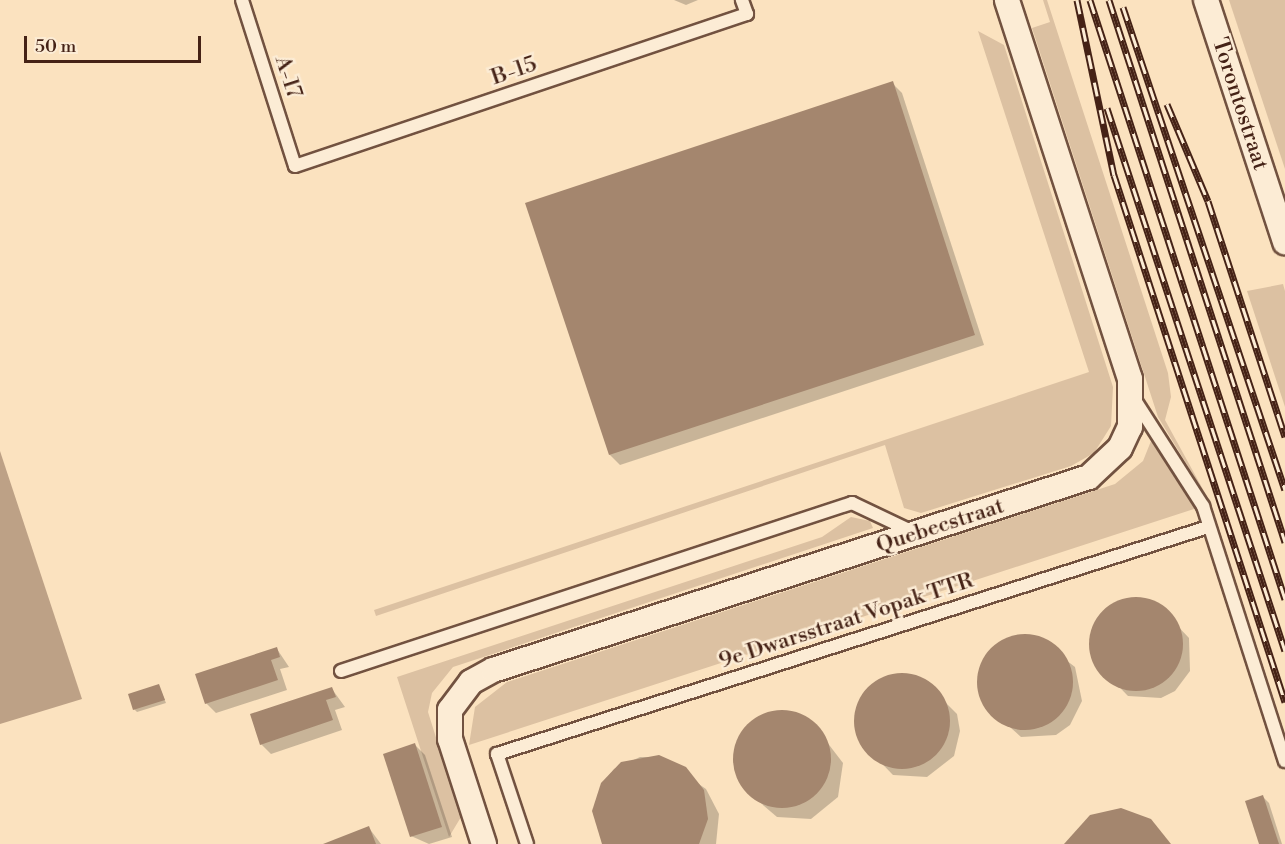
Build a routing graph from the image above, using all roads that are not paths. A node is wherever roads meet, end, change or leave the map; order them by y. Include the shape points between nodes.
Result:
1 (242, 0) edge
2 (742, 0) edge
3 (1007, 0) edge
4 (1206, 0) edge
5 (295, 166) joint
6 (1285, 242) edge
7 (1132, 396) junction
8 (1208, 527) junction
9 (917, 534) junction
10 (341, 671) dead end
11 (1285, 760) edge
12 (478, 842) edge
13 (526, 844) edge

1 - 5 lane, A-17
2 - 5 lane, B-15 via 747,15
3 - 7 street, Quebecstraat
4 - 6 street, Torontostraat
7 - 8 lane via 1203,506
7 - 9 street, Quebecstraat via 1130,427 1120,448 1089,477
8 - 11 lane
8 - 13 lane, 9e Dwarsstraat Vopak TTR via 497,754
9 - 10 lane via 852,503
9 - 12 street, Quebecstraat via 493,670 471,682 450,710 450,739

